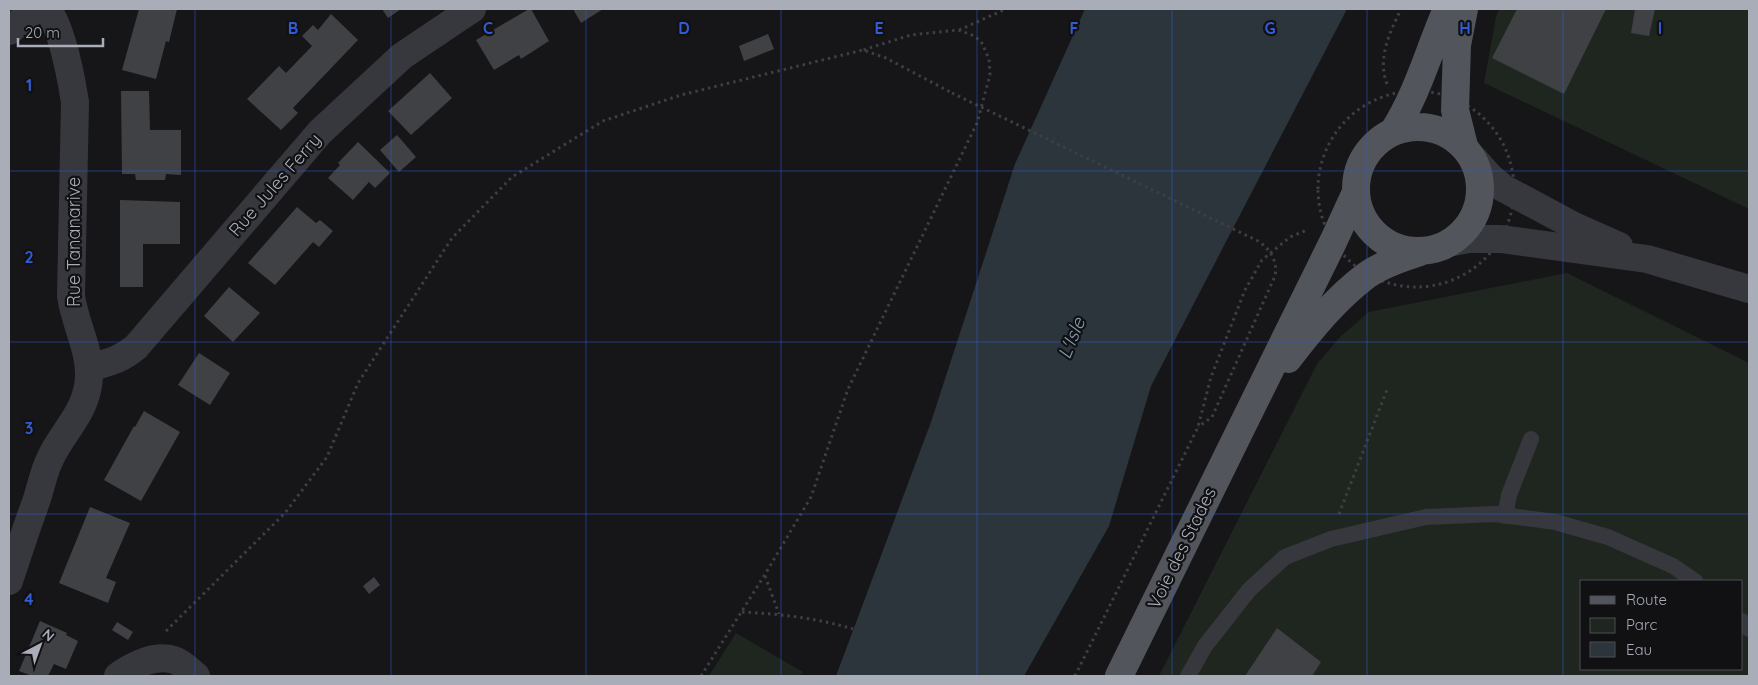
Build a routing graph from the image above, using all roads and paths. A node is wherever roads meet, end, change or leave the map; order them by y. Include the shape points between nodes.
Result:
1 (35, 9) edge
2 (47, 9) edge
3 (472, 9) edge
4 (1006, 9) edge
5 (1401, 9) edge
6 (1447, 9) edge
7 (1464, 9) edge
8 (958, 30) junction
9 (9, 31) edge
10 (863, 50) junction
11 (1403, 93) junction
12 (1455, 98) junction
13 (1393, 132) junction
14 (1469, 153) junction
15 (1356, 192) junction
16 (1514, 194) junction
17 (1311, 228) dead end
18 (1325, 232) junction
19 (1501, 239) junction
20 (1453, 242) junction
21 (1420, 252) junction
22 (1648, 258) junction
23 (1368, 275) junction
24 (1749, 289) edge
25 (89, 368) junction
26 (1388, 387) dead end
27 (1245, 420) junction
28 (1198, 427) junction
29 (1531, 439) dead end
30 (1505, 516) junction
31 (1331, 538) junction
32 (764, 576) junction
33 (1694, 580) edge
34 (9, 582) edge
35 (741, 612) junction
36 (779, 614) junction
37 (853, 629) dead end
38 (162, 660) junction
39 (118, 676) edge
40 (196, 676) edge
41 (701, 676) edge
42 (1075, 676) edge
43 (1119, 676) edge
44 (1188, 676) edge

1 - 9 street
2 - 25 street, Rue Tananarive via 59,31 75,102 70,296
3 - 25 street, Rue Jules Ferry via 402,56 320,132 136,347 110,363
4 - 8 path
5 - 11 path via 1384,53 1383,72
6 - 11 main road
7 - 12 main road via 1457,46
8 - 10 path via 911,35
8 - 32 path via 980,41 989,59 990,75 977,123 848,388 811,497
10 - 28 path, bridge via 886,58 1268,247 1274,259 1275,276 1212,417
10 - 38 path via 681,95 603,122 512,177 452,238 358,383 327,457 285,513 152,644
11 - 12 path via 1437,93
11 - 13 main road via 1408,108
11 - 18 path via 1366,104 1346,120 1327,147 1319,170 1317,193
12 - 14 main road via 1454,110
12 - 16 path via 1480,114 1500,137 1512,167
13 - 14 main road via 1412,127 1430,128 1449,134
13 - 15 main road via 1369,150 1361,163
14 - 16 street via 1502,188
14 - 20 main road via 1480,177 1481,195 1477,213
15 - 18 main road, Voie des Stades
15 - 21 main road via 1360,211 1369,228 1401,250
16 - 19 path via 1512,212
16 - 22 street via 1574,226
17 - 28 path via 1290,236 1262,260 1244,290 1211,378
18 - 23 path via 1346,259
18 - 27 main road, Voie des Stades
19 - 20 street
19 - 22 street
19 - 23 path via 1487,259 1466,275 1442,285 1420,288 1393,286
20 - 21 main road
21 - 23 main road, Voie des Stades
22 - 24 street
23 - 27 main road, Voie des Stades via 1316,323
25 - 34 street, Rue Tananarive via 80,410 50,458
26 - 31 path
27 - 43 main road, Voie des Stades
28 - 42 path
29 - 30 lane via 1509,495
30 - 31 lane via 1426,517
30 - 33 lane via 1555,522 1608,537 1673,566
31 - 44 lane via 1285,557 1249,590 1205,646
32 - 35 path
32 - 36 path
35 - 36 path
35 - 41 path
36 - 37 path
38 - 39 street via 137,664
38 - 40 street

